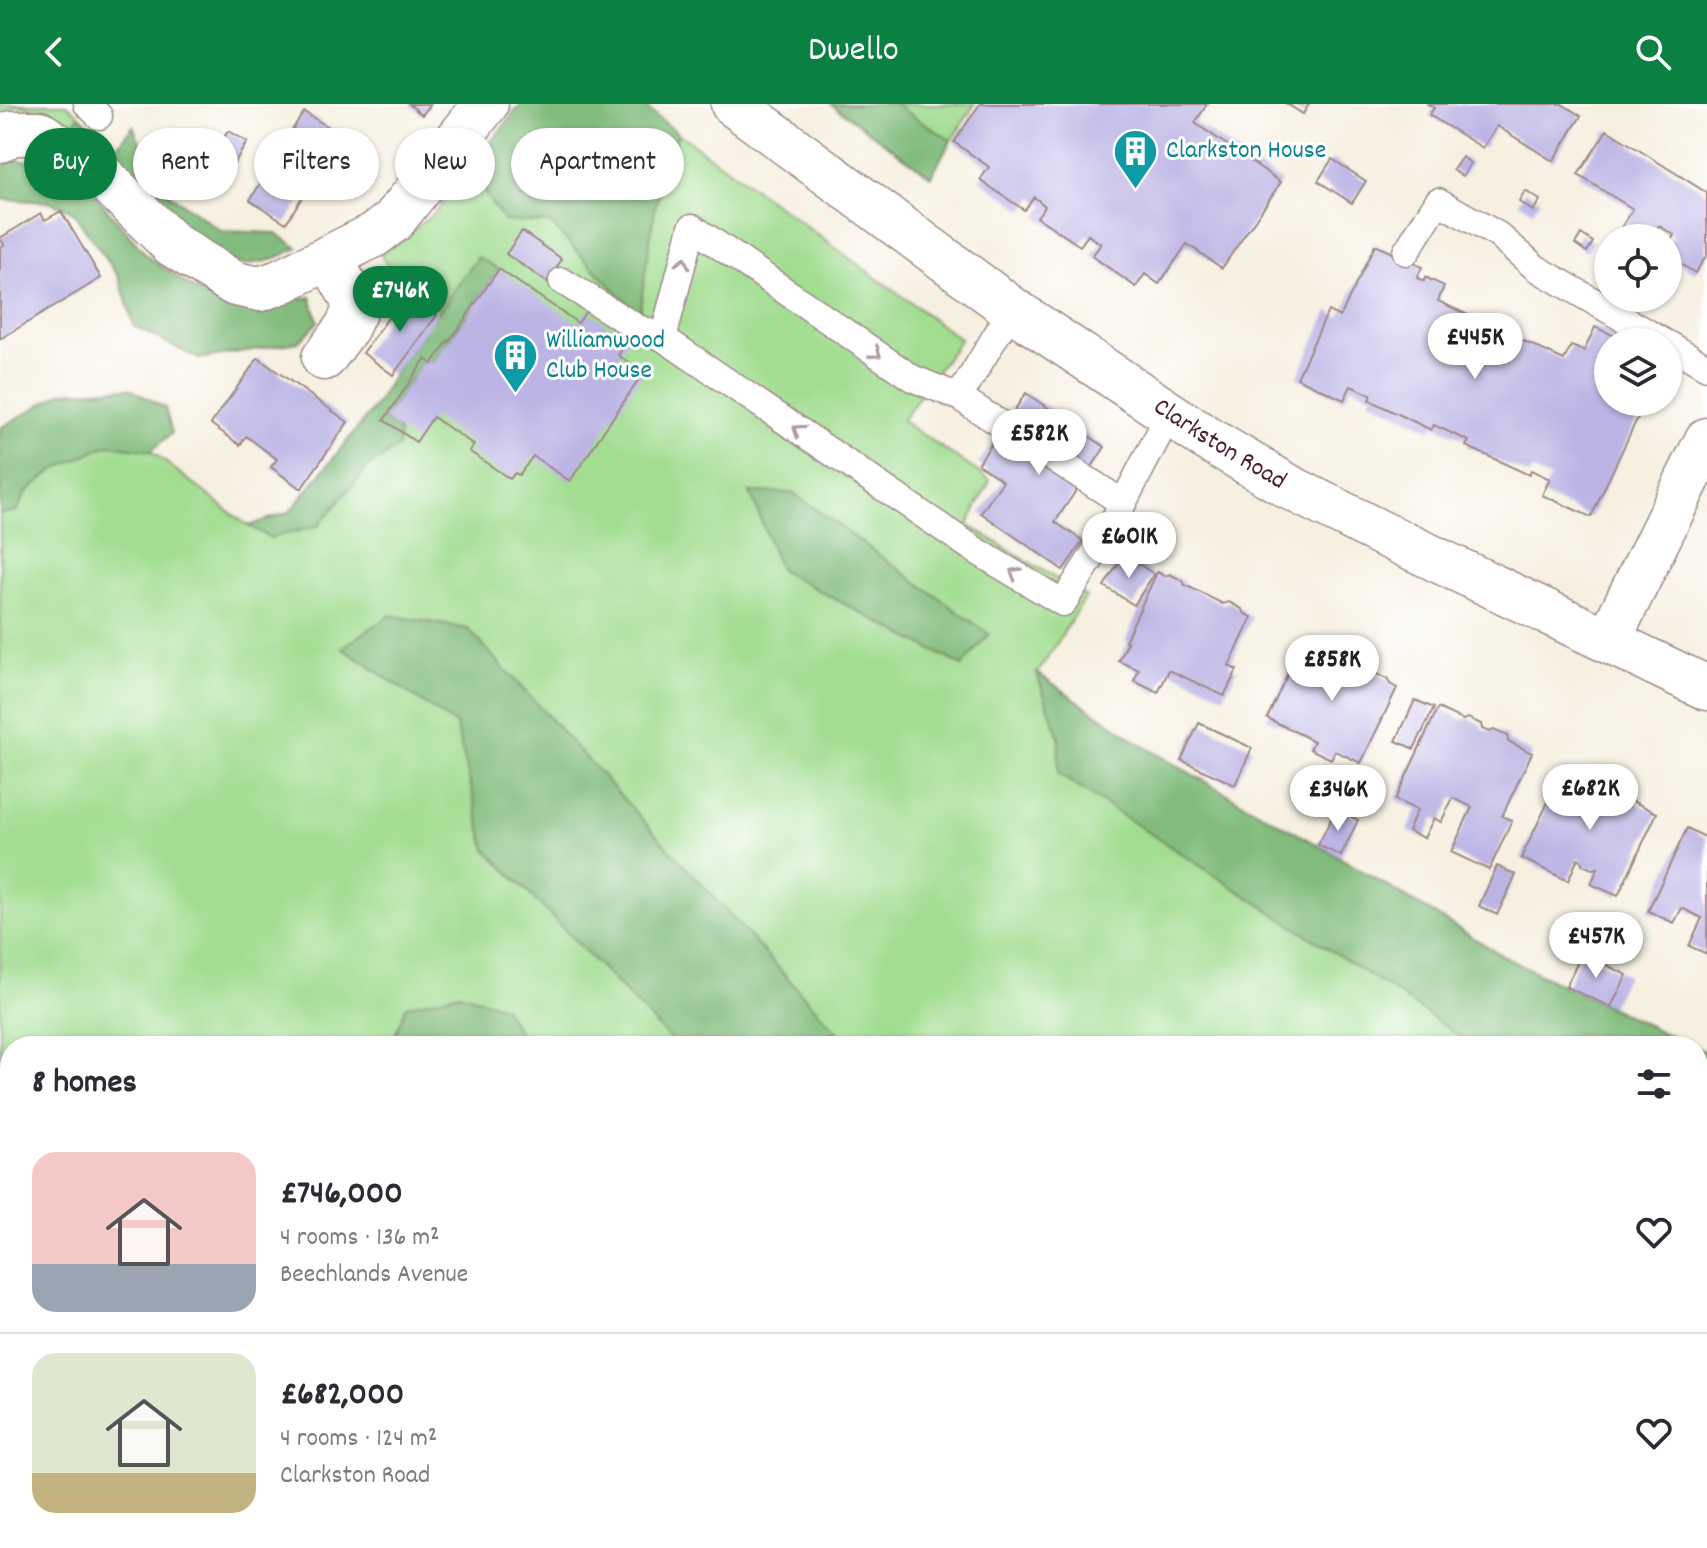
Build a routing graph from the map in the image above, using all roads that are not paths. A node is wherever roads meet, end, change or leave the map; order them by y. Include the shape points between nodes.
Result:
1 (486, 104) edge
2 (733, 104) edge
3 (0, 140) edge
4 (1406, 252) dead end
5 (329, 257) junction
6 (562, 281) dead end
7 (1012, 309) junction
8 (1640, 328) edge
9 (663, 338) junction
10 (1682, 352) edge
11 (324, 358) dead end
12 (1707, 367) edge
13 (959, 397) junction
14 (1170, 413) junction
15 (1707, 440) edge
16 (1123, 503) junction
17 (1608, 641) junction
18 (1707, 688) edge

1 - 5 main road via 393,221
2 - 7 main road, Clarkston Road
3 - 5 main road via 12,133 39,133 100,174 173,245 235,284 260,289
4 - 8 lane via 1438,201 1498,235 1536,268
5 - 11 main road via 355,310
6 - 9 lane
7 - 13 lane
7 - 14 main road, Clarkston Road
9 -> 13 lane via 692,227 912,378
16 -> 9 lane via 1063,603 975,550
10 - 12 lane
13 - 16 lane
14 - 16 lane
14 - 17 main road, Clarkston Road via 1289,487
15 - 17 main road
17 - 18 main road, Clarkston Road

